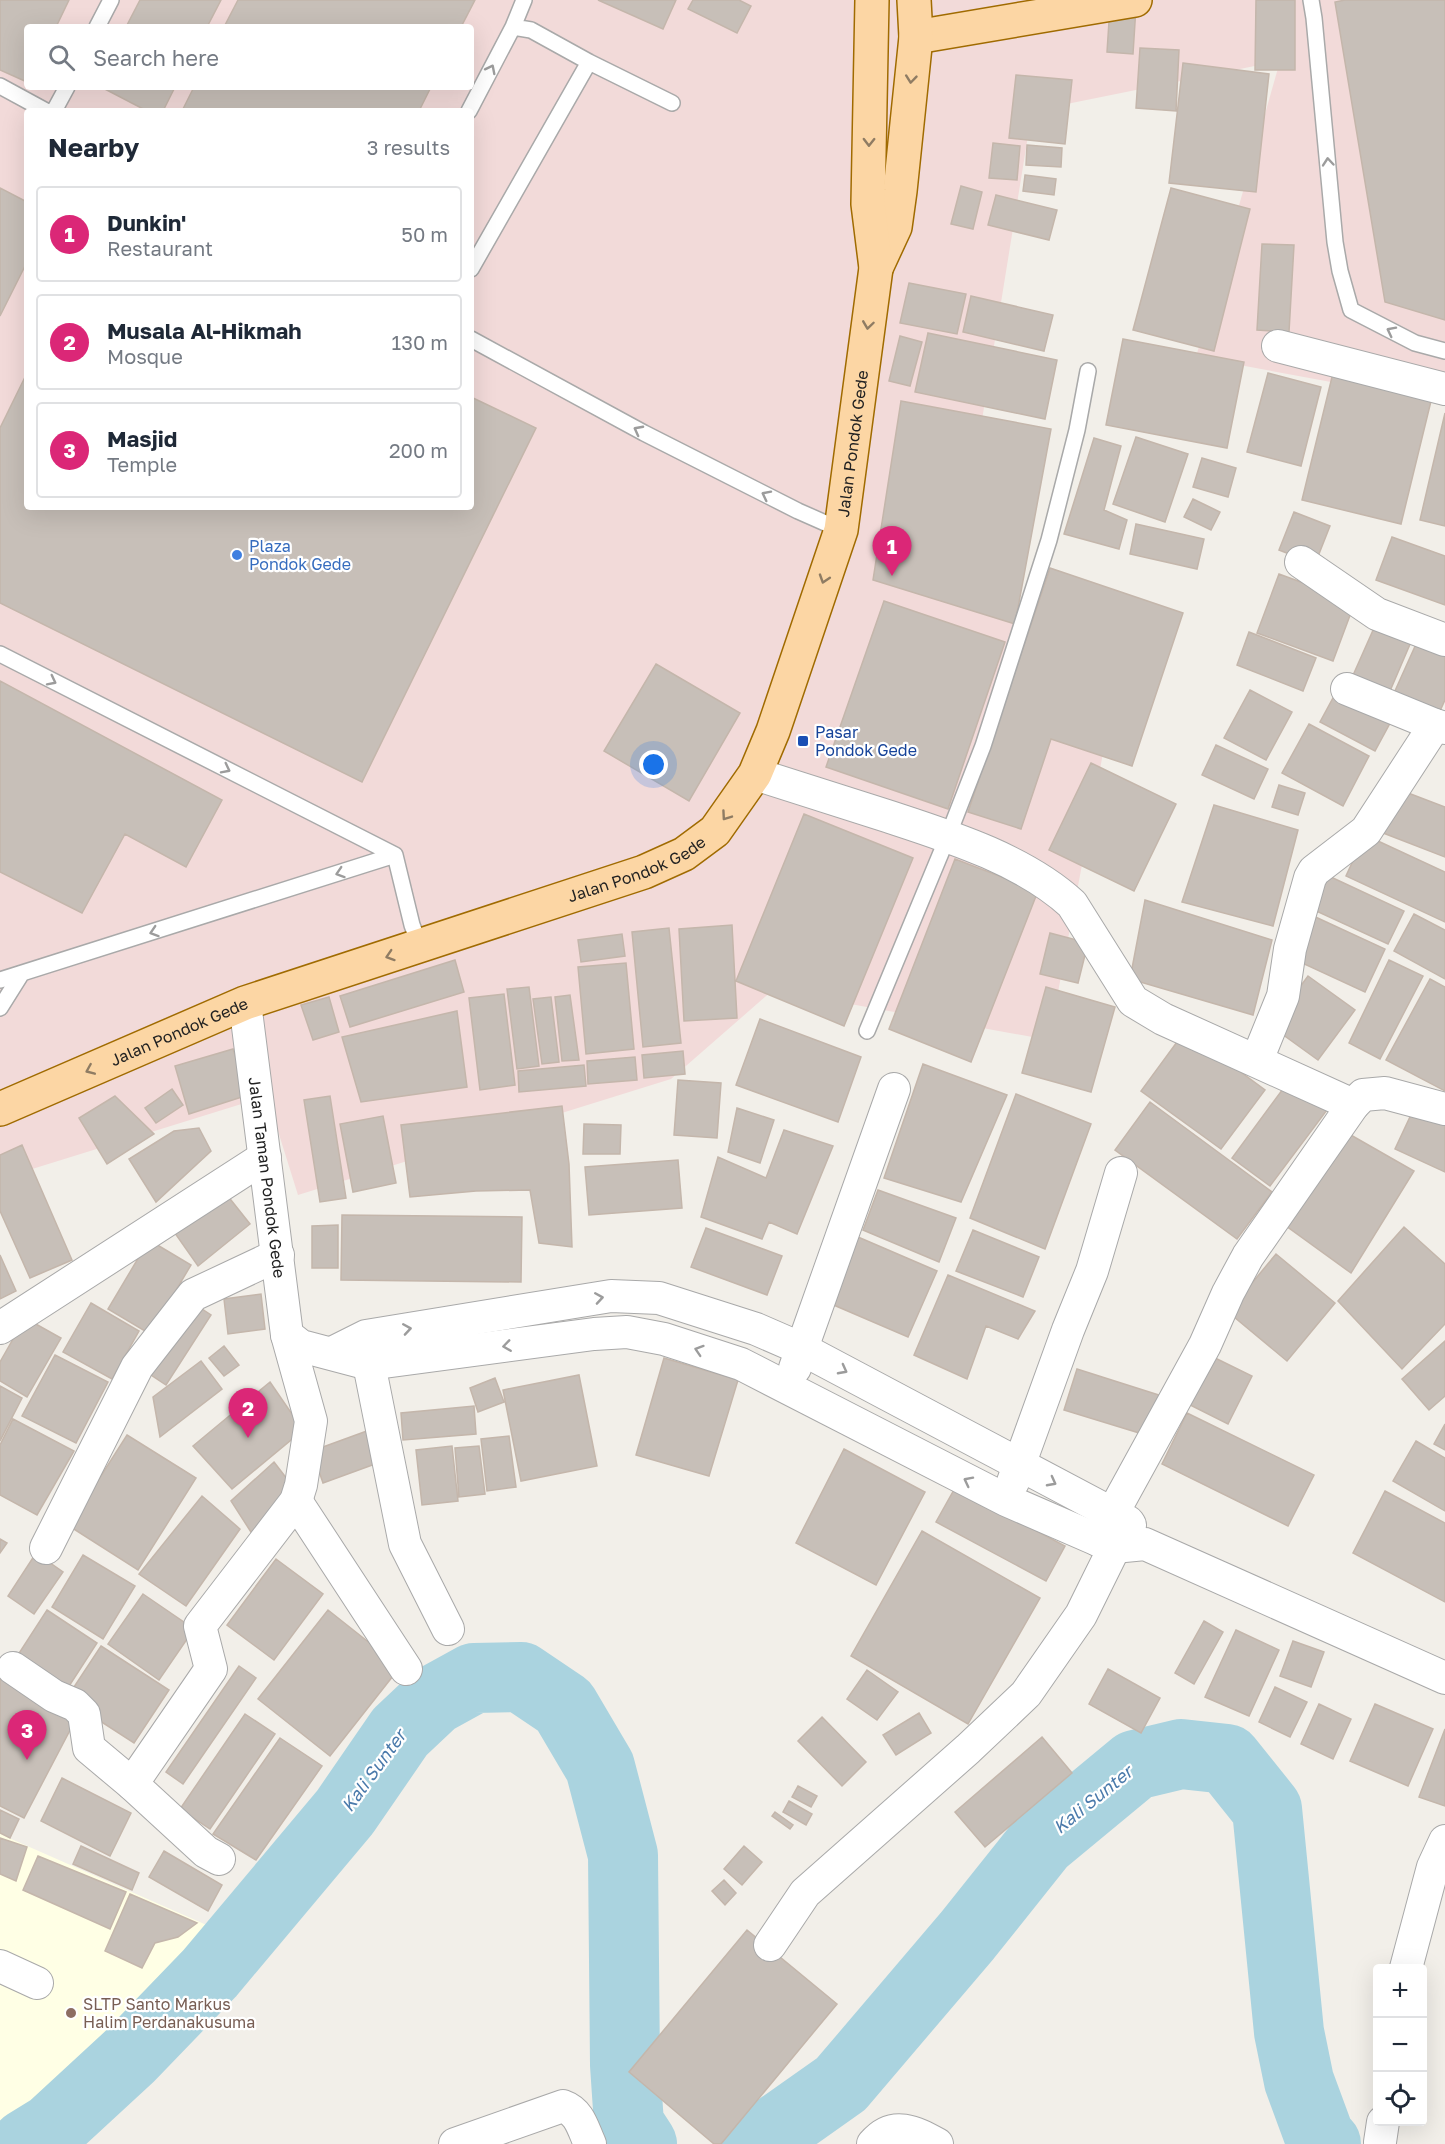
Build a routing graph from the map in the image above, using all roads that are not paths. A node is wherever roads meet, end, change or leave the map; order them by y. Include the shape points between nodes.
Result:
1 (111, 0) edge
2 (524, 0) edge
3 (872, 0) edge
4 (914, 0) edge
5 (1135, 0) edge
6 (1311, 0) edge
7 (99, 24) edge
8 (513, 27) junction
9 (916, 37) junction
10 (590, 62) junction
11 (0, 86) edge
12 (65, 90) edge
13 (672, 103) dead end
14 (40, 108) edge
15 (56, 108) edge
16 (471, 108) edge
17 (474, 263) edge
18 (876, 267) junction
19 (474, 341) edge
20 (1278, 346) dead end
21 (1445, 351) edge
22 (1088, 372) dead end
23 (1445, 389) edge
24 (841, 530) junction
25 (1301, 562) dead end
26 (1445, 640) edge
27 (0, 654) edge
28 (1347, 689) dead end
29 (1440, 727) edge
30 (755, 774) junction
31 (948, 836) junction
32 (395, 855) junction
33 (420, 946) junction
34 (22, 973) junction
35 (0, 980) edge
36 (245, 1003) junction
37 (0, 1008) edge
38 (867, 1031) dead end
39 (1257, 1060) junction
40 (894, 1089) dead end
41 (1353, 1105) junction
42 (0, 1109) edge
43 (1445, 1109) edge
44 (265, 1157) junction
45 (1121, 1173) dead end
46 (278, 1255) junction
47 (0, 1328) edge
48 (756, 1329) junction
49 (294, 1340) junction
50 (802, 1349) junction
51 (367, 1350) junction
52 (741, 1364) junction
53 (787, 1387) junction
54 (898, 1400) junction
55 (876, 1435) junction
56 (1020, 1465) junction
57 (1006, 1500) junction
58 (296, 1502) junction
59 (1119, 1533) junction
60 (46, 1548) dead end
61 (448, 1629) dead end
62 (13, 1668) dead end
63 (406, 1669) dead end
64 (1445, 1678) edge
65 (132, 1784) junction
66 (1445, 1841) edge
67 (219, 1860) dead end
68 (770, 1946) dead end
69 (1407, 1964) edge
70 (0, 1966) edge
71 (37, 1983) dead end
72 (455, 2144) edge
73 (590, 2144) edge
74 (873, 2144) edge
75 (937, 2144) edge

1 - 7 lane
2 - 8 lane
3 -> 18 main road, Jalan Pondok Gede via 868,204
4 - 9 main road, Jalan Pondok Gede
5 - 9 main road
21 -> 6 lane via 1415,343 1351,310 1335,242
8 - 10 lane via 531,30
16 -> 8 lane
9 -> 18 main road, Jalan Pondok Gede via 895,227
10 - 13 lane
10 - 17 lane
11 - 14 lane
12 - 15 lane
18 -> 24 main road, Jalan Pondok Gede
24 -> 19 lane via 644,433
20 - 23 street
22 - 31 lane via 1049,540 983,746
24 -> 30 main road, Jalan Pondok Gede
25 - 26 street via 1377,614
27 -> 32 lane
28 - 29 street
29 - 39 street via 1366,831 1310,878 1290,949 1282,996
30 - 31 street
30 -> 33 main road, Jalan Pondok Gede via 715,831 684,854 644,872
31 - 38 lane
31 - 39 street via 1018,867 1063,895 1133,1001 1163,1019
32 - 33 lane
32 -> 34 lane
33 -> 36 main road, Jalan Pondok Gede
34 - 35 lane
34 - 37 lane
36 -> 42 main road, Jalan Pondok Gede
36 - 44 street, Jalan Taman Pondok Gede
39 - 41 street
40 - 50 street
41 - 43 street via 1363,1095 1385,1093
41 - 59 street via 1248,1256
44 - 46 street, Jalan Taman Pondok Gede
44 - 47 street
45 - 56 street via 1092,1271
46 - 49 street, Jalan Taman Pondok Gede
46 - 60 street via 193,1295 137,1367
48 - 50 street
51 -> 48 street via 611,1296 659,1298
48 - 52 street
49 - 51 street via 332,1353
49 - 58 street, Jalan Taman Pondok Gede via 311,1421
50 - 53 street
50 -> 54 street
52 -> 51 street via 664,1339 627,1332
51 - 61 street via 405,1544
52 - 53 street
53 - 55 street
54 - 55 street
54 - 56 street
57 -> 55 street
56 - 57 street
56 -> 59 street
57 - 59 street
58 - 63 street
58 - 65 street via 200,1626 211,1669
59 - 64 street
59 - 68 street via 1081,1615 1026,1694 805,1893
62 - 65 street via 54,1696 75,1705 84,1714 89,1748
65 - 67 street
66 - 69 street via 1433,1867
70 - 71 street
72 - 73 street via 563,2106 578,2116
74 - 75 street via 896,2130 913,2131

